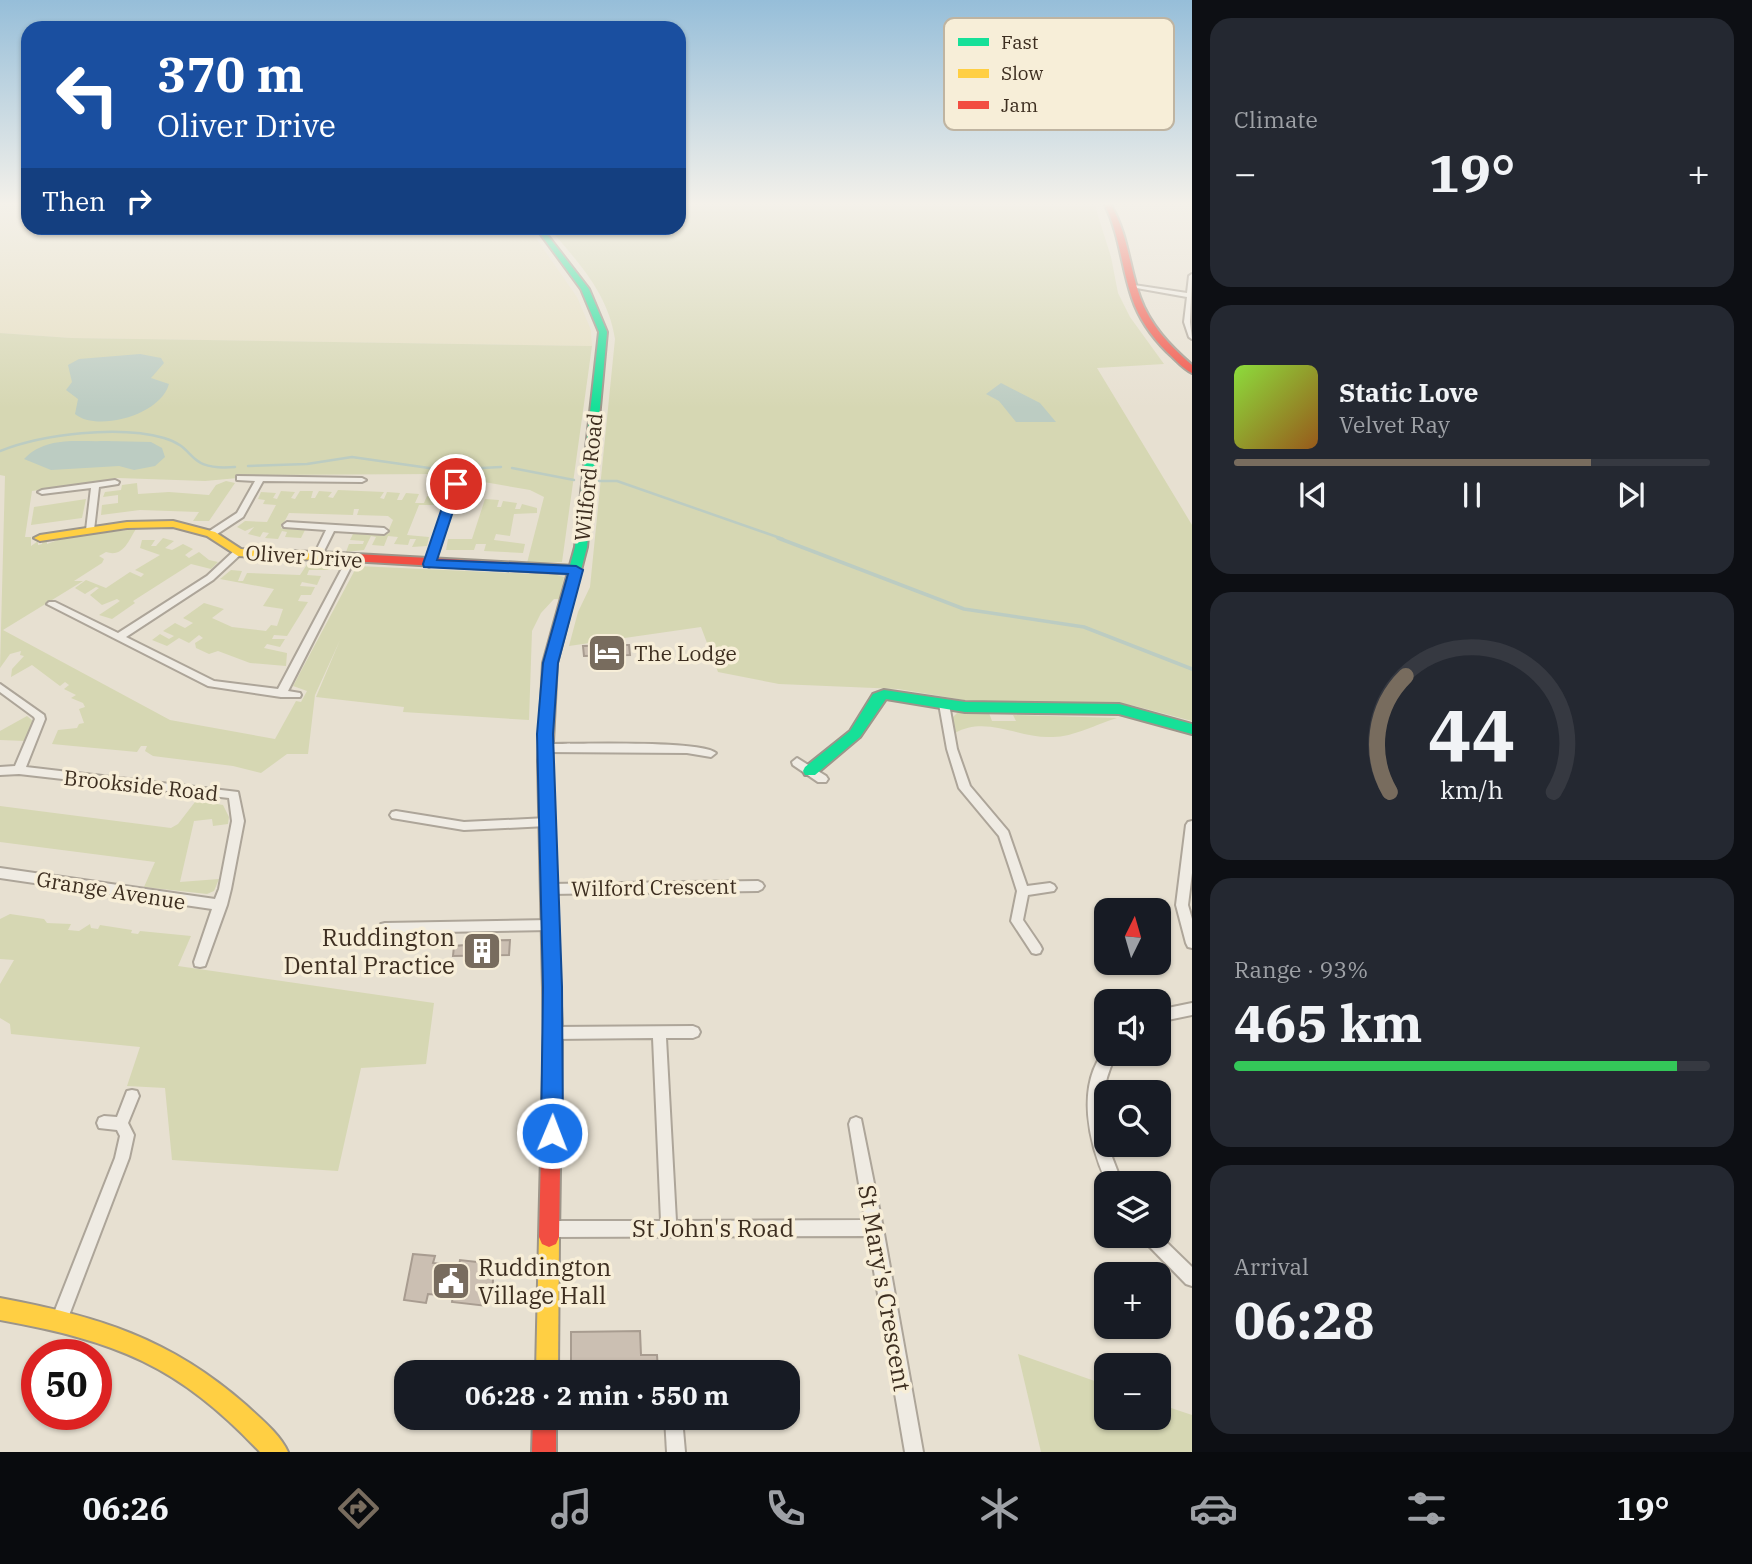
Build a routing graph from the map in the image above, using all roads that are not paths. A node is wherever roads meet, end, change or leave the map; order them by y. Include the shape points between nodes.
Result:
1 (572, 273) edge
2 (1131, 273) edge
3 (1192, 276) edge
4 (1134, 287) junction
5 (1189, 295) junction
6 (1192, 337) edge
7 (1192, 370) edge
8 (240, 478) dead end
9 (260, 479) junction
10 (362, 480) dead end
11 (115, 482) dead end
12 (436, 484) dead end
13 (456, 484) junction
14 (95, 485) junction
15 (474, 486) dead end
16 (42, 492) dead end
17 (287, 525) dead end
18 (331, 528) junction
19 (90, 530) junction
20 (383, 531) dead end
21 (211, 534) junction
22 (40, 538) dead end
23 (237, 552) junction
24 (317, 557) junction
25 (351, 559) junction
26 (429, 564) junction
27 (576, 570) junction
28 (52, 604) dead end
29 (119, 637) junction
30 (0, 688) edge
31 (281, 694) junction
32 (296, 695) dead end
33 (944, 704) junction
34 (1192, 729) edge
35 (545, 748) junction
36 (711, 753) dead end
37 (797, 761) dead end
38 (19, 770) junction
39 (0, 771) edge
40 (816, 775) joint
41 (396, 815) dead end
42 (547, 822) junction
43 (1192, 825) edge
44 (1189, 864) edge
45 (0, 873) edge
46 (758, 886) dead end
47 (1050, 888) dead end
48 (549, 889) junction
49 (1023, 891) junction
50 (221, 905) junction
51 (550, 925) junction
52 (385, 928) dead end
53 (1192, 943) edge
54 (1036, 949) dead end
55 (200, 962) dead end
56 (1192, 1009) edge
57 (1171, 1013) edge
58 (659, 1032) junction
59 (693, 1032) dead end
60 (553, 1033) junction
61 (1105, 1066) edge
62 (132, 1096) dead end
63 (104, 1123) dead end
64 (121, 1124) junction
65 (856, 1124) dead end
66 (1110, 1171) edge
67 (875, 1228) junction
68 (550, 1229) junction
69 (669, 1229) junction
70 (1161, 1248) edge
71 (1192, 1278) edge
72 (0, 1310) edge
73 (60, 1318) junction
74 (547, 1360) edge
75 (545, 1430) edge
76 (675, 1430) edge
77 (276, 1452) edge
78 (544, 1452) edge
79 (676, 1452) edge
80 (914, 1452) edge

1 - 27 main road, Wilford Road via 596,308 603,332
2 - 4 main road
3 - 5 street
4 - 5 street
4 - 7 main road via 1153,329
5 - 6 street via 1187,322
8 - 9 street
9 - 10 street
9 - 21 street via 240,515
11 - 14 street
12 - 13 street
13 - 15 street
13 - 26 street
14 - 16 street
14 - 19 street
17 - 18 street
18 - 20 street
18 - 24 street
19 - 21 main road, Oliver Drive via 163,524
19 - 22 main road, Oliver Drive
21 - 23 main road, Oliver Drive
23 - 24 main road, Oliver Drive
23 - 29 street via 210,578
24 - 25 main road, Oliver Drive
25 - 26 main road, Oliver Drive
25 - 31 street
26 - 27 main road, Oliver Drive
27 - 35 main road, Wilford Road via 550,663
28 - 29 street
29 - 31 street via 212,684
30 - 38 street via 40,719
31 - 32 street
33 - 34 main road via 1119,709
33 - 40 main road via 884,694 878,697 855,734
33 - 49 street via 965,788 1004,834
35 - 36 street
35 - 42 main road, Wilford Road
37 - 40 street
38 - 39 street, Brookside Road
38 - 50 street, Brookside Road via 234,795 238,821
41 - 42 street via 464,826
42 - 48 main road, Wilford Road
43 - 44 street
44 - 53 street via 1182,912
45 - 50 street, Grange Avenue
46 - 48 street, Wilford Crescent
47 - 49 street
48 - 51 main road, Wilford Road
49 - 54 street via 1017,921
50 - 55 street, Brookside Road
51 - 52 street
51 - 60 main road, Wilford Road
56 - 57 street
58 - 59 street
58 - 60 street
58 - 69 street
60 - 68 main road, Wilford Road
61 - 66 street via 1098,1082 1095,1116
62 - 64 street
63 - 64 street
64 - 73 street via 127,1135 122,1158
65 - 67 street, St Mary's Crescent
67 - 69 street, St John's Road
67 - 80 street, St Mary's Crescent
68 - 69 street, St John's Road
68 - 74 main road, Wilford Road
70 - 71 street
72 - 73 main road
73 - 77 main road via 123,1338 192,1373 239,1409
75 - 78 main road
76 - 79 street

